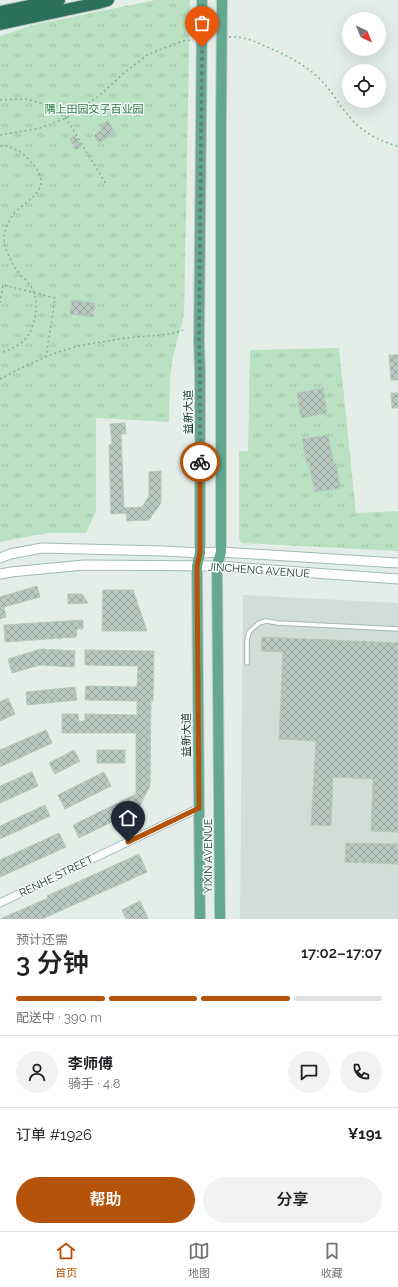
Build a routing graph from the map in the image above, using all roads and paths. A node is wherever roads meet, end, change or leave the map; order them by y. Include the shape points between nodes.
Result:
1 (58, 0) edge
2 (108, 0) edge
3 (202, 0) edge
4 (222, 0) edge
5 (0, 12) edge
6 (3, 24) edge
7 (0, 100) edge
8 (0, 146) edge
9 (106, 184) dead end
10 (33, 292) junction
11 (0, 303) edge
12 (183, 330) dead end
13 (0, 353) edge
14 (46, 357) junction
15 (0, 379) edge
16 (221, 552) junction
17 (200, 553) junction
18 (0, 558) edge
19 (398, 563) edge
20 (197, 566) junction
21 (217, 566) junction
22 (0, 574) edge
23 (398, 579) edge
24 (398, 629) edge
25 (247, 663) dead end
26 (199, 808) junction
27 (0, 903) edge
28 (200, 919) edge
29 (220, 919) edge

1 - 5 highway
2 - 6 highway
3 - 17 main road, 益新大道, bridge
4 - 16 main road, YIXIN AVENUE, bridge
7 - 9 path via 26,99 48,105 66,118
8 - 10 path via 19,150 42,178 42,185 35,195 15,212 4,238 12,262 30,284
10 - 11 path via 3,285
10 - 13 path via 37,311 29,336 19,345
10 - 14 path via 55,298
12 - 14 path via 173,334 92,343
14 - 15 path
16 - 17 main road, JINCHENG AVENUE
16 - 19 main road, JINCHENG AVENUE
16 - 21 main road, YIXIN AVENUE
17 - 18 main road, JINCHENG AVENUE via 42,548
17 - 20 main road, 益新大道
20 - 21 main road, JINCHENG AVENUE
20 - 22 main road, JINCHENG AVENUE via 84,565
20 - 26 main road, 益新大道
21 - 23 main road, JINCHENG AVENUE
21 - 29 main road, YIXIN AVENUE
24 - 25 lane via 266,621 259,623 249,632
26 - 27 street, RENHE STREET
26 - 28 main road, 益新大道

